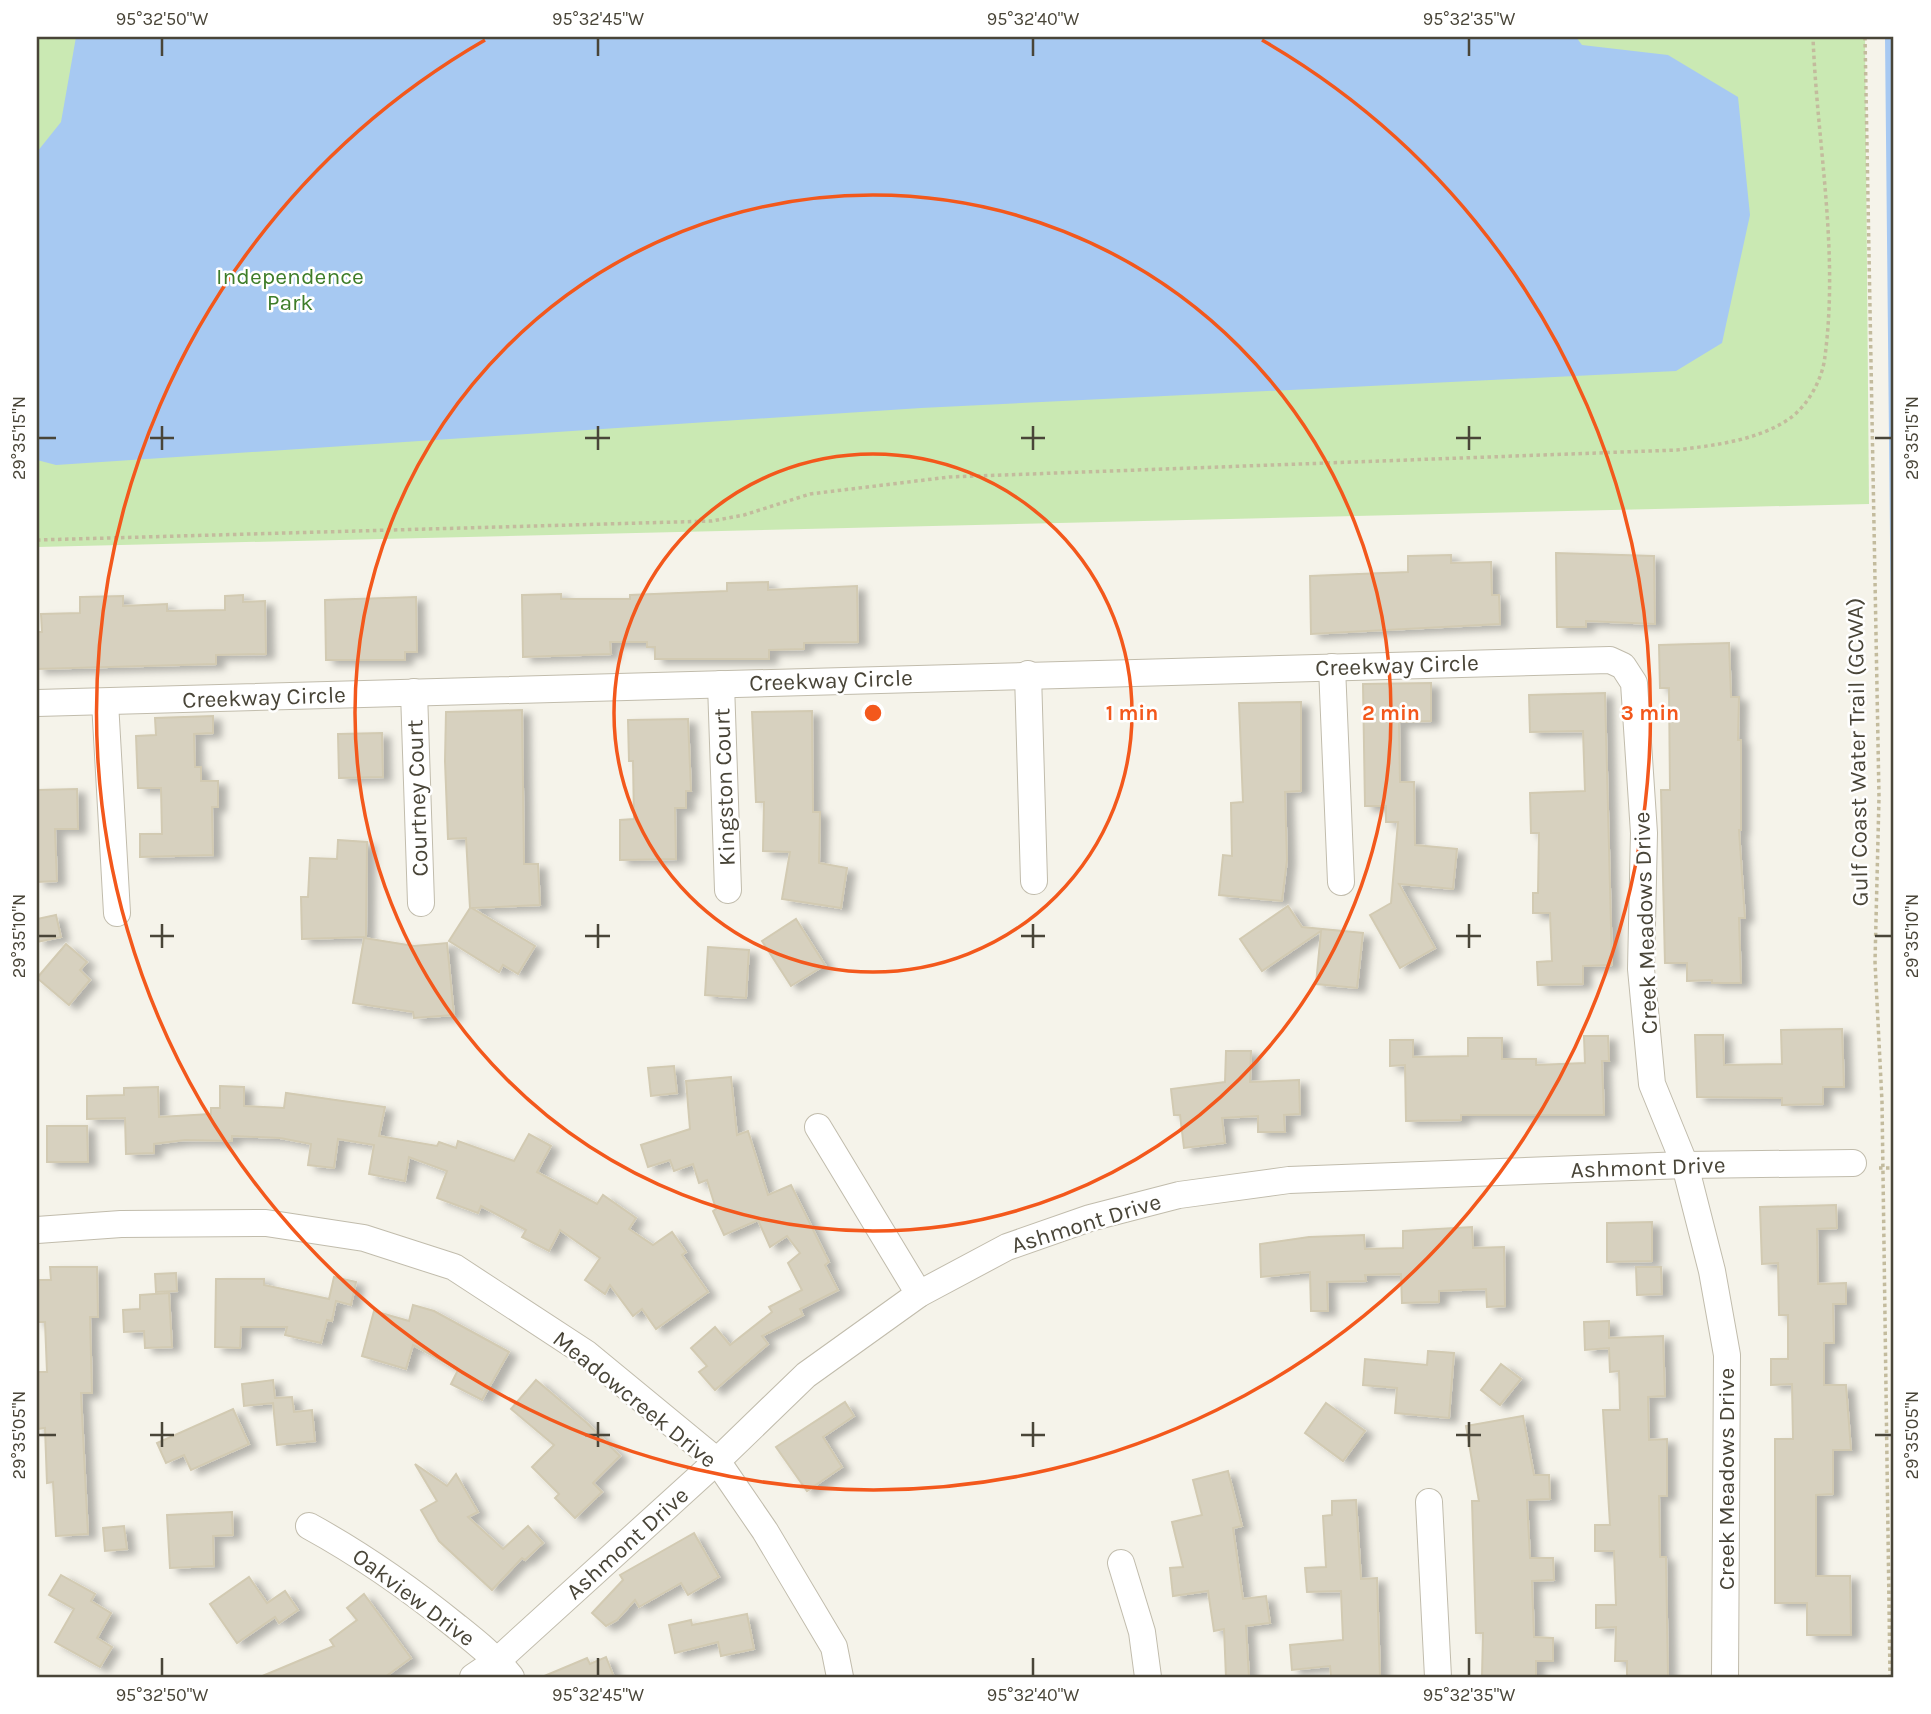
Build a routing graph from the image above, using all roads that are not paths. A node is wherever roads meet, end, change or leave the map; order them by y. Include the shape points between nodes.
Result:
1 (1623, 666) joint
2 (1332, 667) junction
3 (1028, 674) junction
4 (721, 684) junction
5 (414, 692) junction
6 (105, 702) junction
7 (37, 704) edge
8 (1034, 881) dead end
9 (1341, 882) dead end
10 (728, 890) dead end
11 (421, 903) dead end
12 (117, 913) dead end
13 (818, 1127) dead end
14 (1853, 1163) dead end
15 (1685, 1165) junction
16 (37, 1230) edge
17 (919, 1294) junction
18 (717, 1461) junction
19 (1429, 1502) dead end
20 (309, 1526) dead end
21 (1121, 1563) dead end
22 (505, 1669) edge
23 (473, 1677) edge
24 (840, 1677) edge
25 (1149, 1677) edge
26 (1438, 1677) edge
27 (1725, 1677) edge

1 - 2 street, Creekway Circle via 1610,660
1 - 15 street, Creek Meadows Drive via 1634,683 1644,832 1641,969 1652,1084
2 - 3 street, Creekway Circle
2 - 9 street
3 - 4 street, Creekway Circle
3 - 8 street
4 - 5 street, Creekway Circle
4 - 10 street, Kingston Court
5 - 6 street, Creekway Circle
5 - 11 street, Courtney Court
6 - 7 street, Creekway Circle
6 - 12 street
13 - 17 street
14 - 15 street, Ashmont Drive
15 - 17 street, Ashmont Drive via 1289,1180 1180,1195 1090,1218 1007,1247
15 - 27 street, Creek Meadows Drive via 1727,1355
16 - 18 street, Meadowcreek Drive via 266,1223 364,1238 454,1267 587,1354
17 - 18 street, Ashmont Drive via 806,1375
18 - 22 street, Ashmont Drive
18 - 24 street, Meadowcreek Drive via 834,1647
19 - 26 street
20 - 22 street, Oakview Drive via 358,1553 421,1598
21 - 25 street via 1142,1632
22 - 23 street, Ashmont Drive

